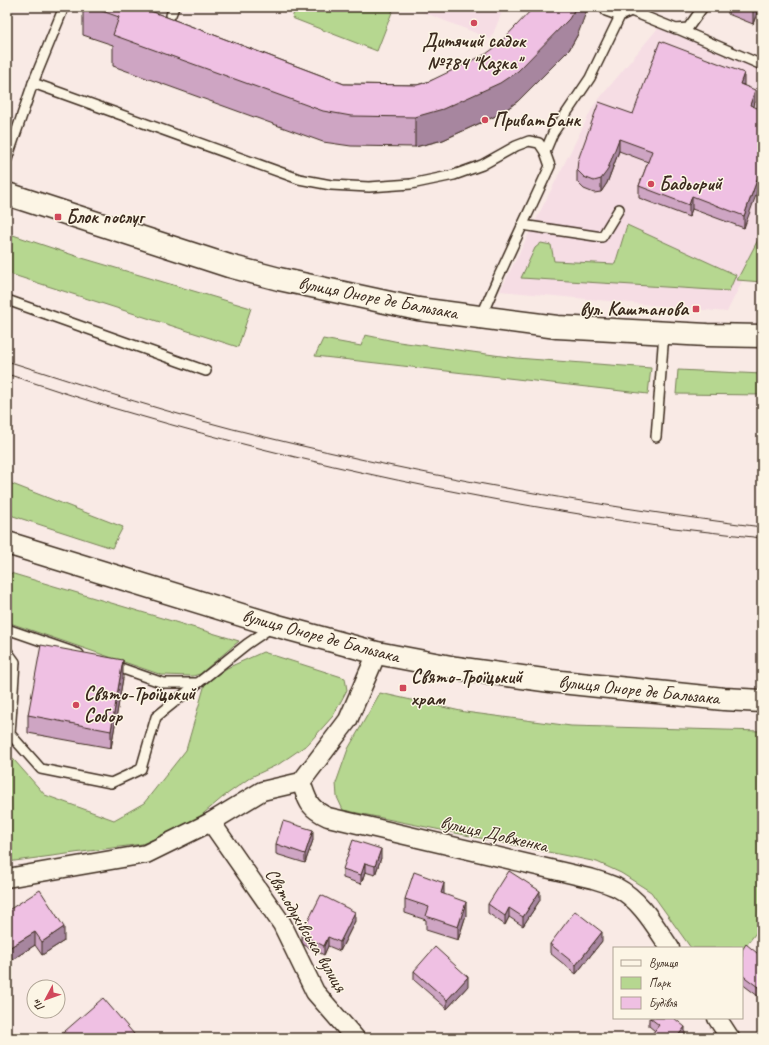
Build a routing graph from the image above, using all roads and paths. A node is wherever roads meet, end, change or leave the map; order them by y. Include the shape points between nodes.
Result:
1 (64, 7) edge
2 (703, 7) edge
3 (606, 11) dead end
4 (620, 16) junction
5 (676, 29) junction
6 (762, 65) edge
7 (33, 83) junction
8 (545, 152) junction
9 (7, 159) edge
10 (7, 194) edge
11 (619, 209) dead end
12 (522, 226) junction
13 (7, 300) edge
14 (481, 317) junction
15 (664, 333) junction
16 (762, 336) edge
17 (206, 371) dead end
18 (656, 437) dead end
19 (7, 543) edge
20 (274, 625) junction
21 (7, 629) edge
22 (7, 651) edge
23 (377, 653) junction
24 (89, 657) edge
25 (104, 662) edge
26 (198, 683) junction
27 (762, 700) edge
28 (301, 782) junction
29 (211, 822) junction
30 (7, 878) edge
31 (669, 947) edge
32 (718, 1019) edge
33 (355, 1038) edge
34 (730, 1038) edge

1 - 7 lane
2 - 5 lane via 688,28
3 - 4 lane
4 - 5 lane via 630,11
4 - 8 lane via 590,78 553,133
5 - 6 lane
7 - 8 lane via 299,179 331,185 369,188 411,184 447,176 482,165 529,141 539,143
7 - 9 lane
8 - 12 lane via 550,166
10 - 14 main road, вулиця Оноре де Бальзака via 229,266 279,279 418,309
11 - 12 lane via 602,237
12 - 14 lane
13 - 17 lane
14 - 15 main road, вулиця Оноре де Бальзака via 557,327
15 - 16 main road, вулиця Оноре де Бальзака
15 - 18 lane
19 - 20 main road, вулиця Оноре де Бальзака
20 - 23 main road, вулиця Оноре де Бальзака
20 - 26 lane
21 - 24 lane
22 - 26 lane via 14,662 10,734 41,769 111,783 141,769 156,717
23 - 27 main road, вулиця Оноре де Бальзака via 456,668 552,681 724,699
23 - 28 street via 348,720
25 - 26 lane via 163,683
28 - 29 street via 262,791
28 - 31 street, вулиця Довженка via 311,807 328,818 593,879 616,887 641,907
29 - 30 street via 146,854
29 - 33 street, Святодухівська вулиця via 282,924 315,992
32 - 34 street

